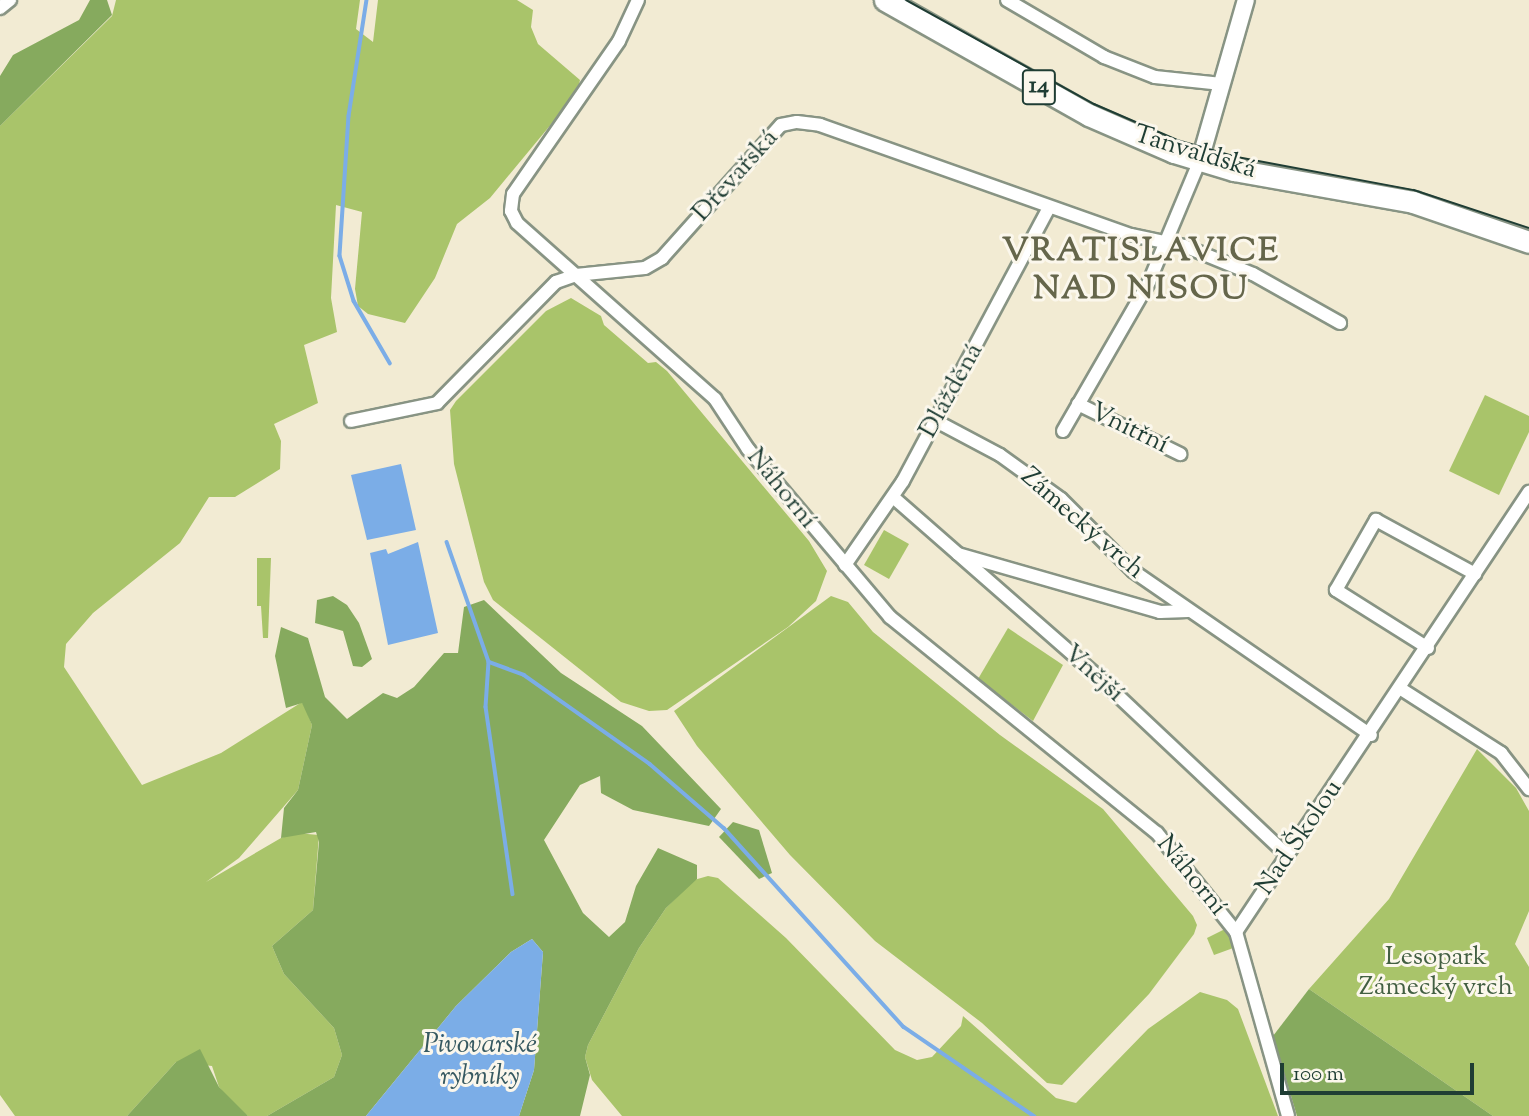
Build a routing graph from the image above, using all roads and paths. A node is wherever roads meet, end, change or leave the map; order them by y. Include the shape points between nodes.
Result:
1 (9, 0) edge
2 (638, 0) edge
3 (885, 0) edge
4 (1007, 0) edge
5 (1246, 0) edge
6 (0, 8) edge
7 (1223, 84) junction
8 (1200, 160) junction
9 (1048, 209) junction
10 (1167, 242) junction
11 (1529, 242) edge
12 (576, 275) junction
13 (1340, 323) dead end
14 (1078, 404) junction
15 (351, 421) dead end
16 (936, 421) junction
17 (1063, 431) dead end
18 (1180, 454) dead end
19 (1529, 492) edge
20 (893, 497) junction
21 (954, 553) junction
22 (845, 565) junction
23 (1475, 574) junction
24 (1188, 611) junction
25 (1428, 648) junction
26 (1401, 689) junction
27 (1371, 735) junction
28 (1529, 789) edge
29 (1288, 856) junction
30 (1236, 932) junction
31 (1289, 1116) edge

1 - 6 street
2 - 12 street, Náhorní via 620,41 513,194 511,211 517,223
3 - 8 main road, Tanvaldská / 14 via 1089,115
4 - 7 street via 1155,77
5 - 7 street
7 - 8 street
8 - 10 street
8 - 11 main road, Tanvaldská / 14 via 1413,202
9 - 10 street, Dřevařská
9 - 12 street, Dřevařská via 820,125 797,122 781,125 663,258 645,268
9 - 16 street, Dlážděná
10 - 13 street, Dřevařská via 1253,274
10 - 14 street
12 - 15 street, Dřevařská via 556,282 437,402
12 - 22 street, Náhorní via 715,399 748,449
14 - 17 street
14 - 18 street, Vnitřní
16 - 20 street, Dlážděná
16 - 24 street, Zámecký vrch via 1000,455 1061,499 1133,571
19 - 23 street, Nad Školou
20 - 21 street, Vnější
20 - 22 street, Dlážděná
21 - 24 street, Zámecký vrch via 1160,612
21 - 29 street, Vnější via 1095,674
22 - 30 street, Náhorní via 890,617 1143,819
23 - 25 street, Nad Školou
23 - 25 street via 1376,520 1336,590
24 - 27 street, Zámecký vrch
25 - 26 street, Nad Školou
26 - 27 street, Nad Školou
26 - 28 street via 1501,753
27 - 29 street, Nad Školou
29 - 30 street, Nad Školou
30 - 31 street

